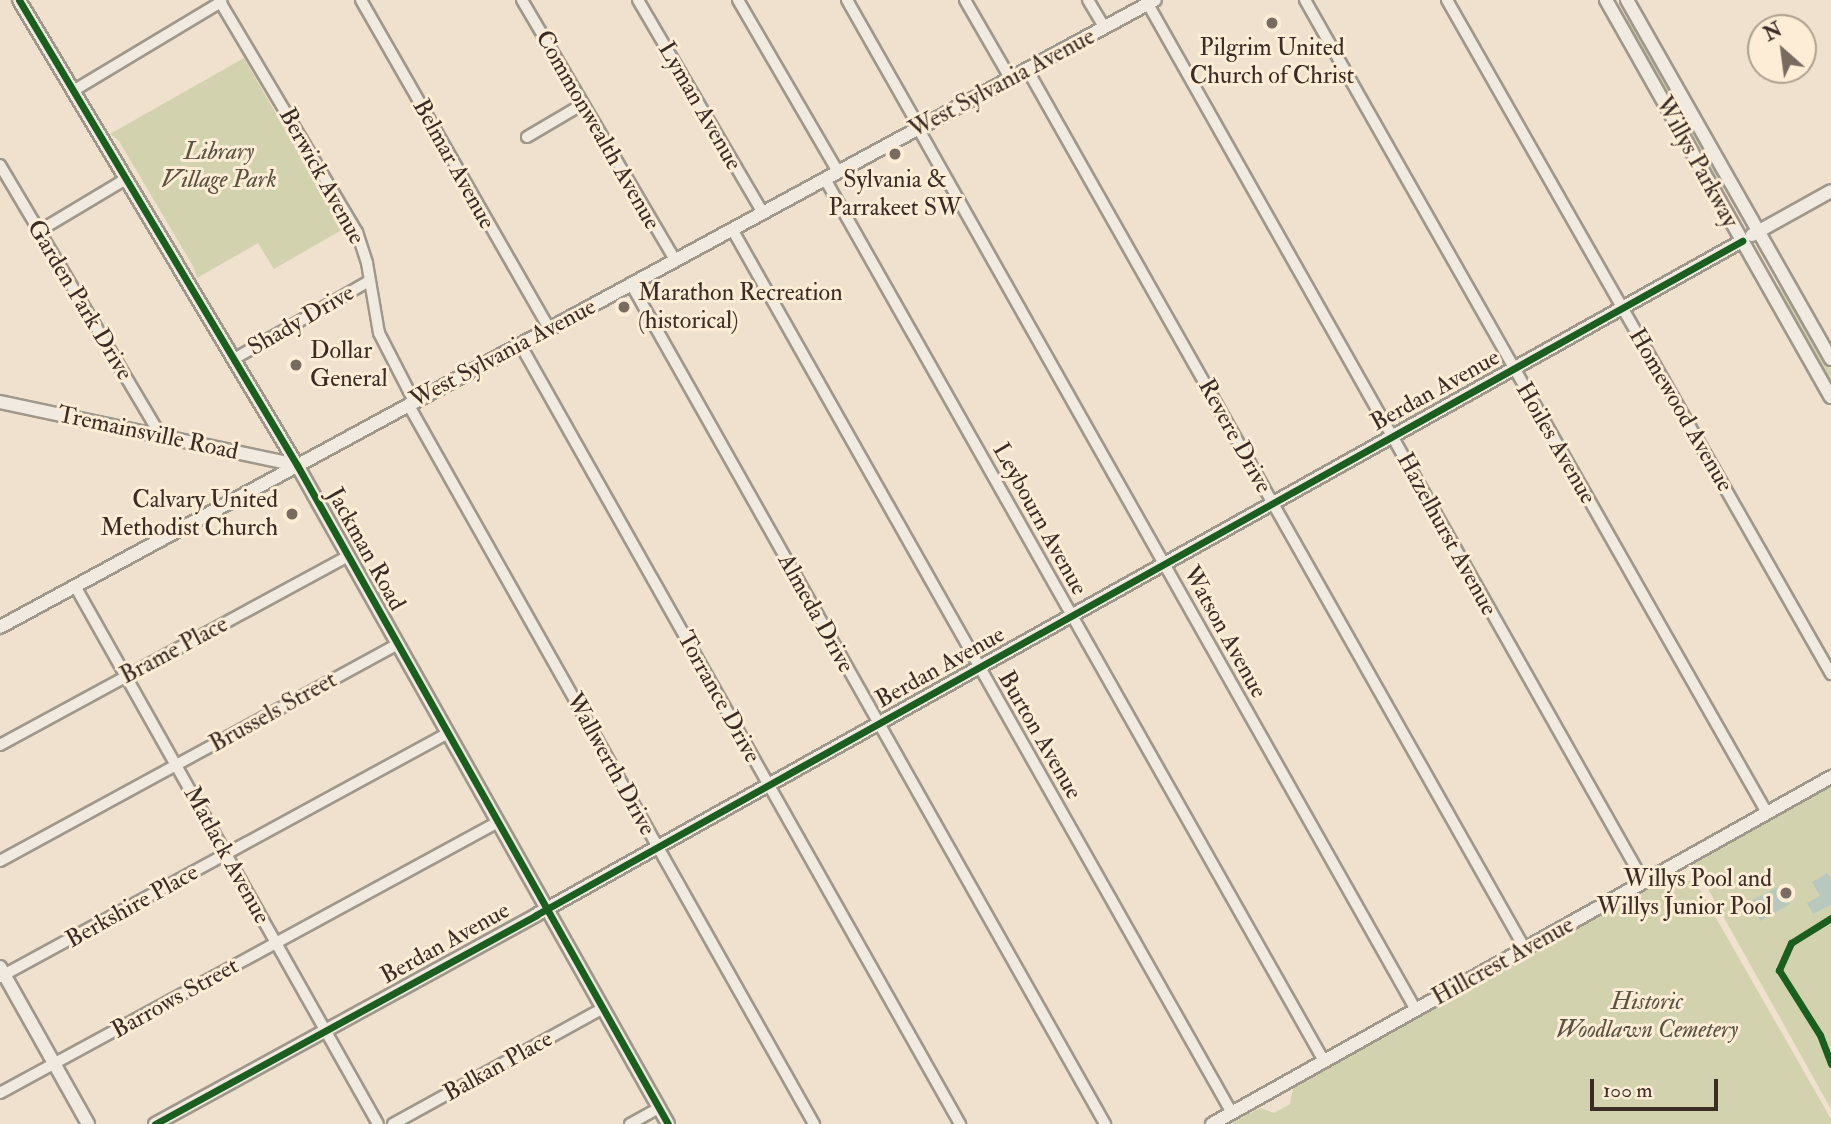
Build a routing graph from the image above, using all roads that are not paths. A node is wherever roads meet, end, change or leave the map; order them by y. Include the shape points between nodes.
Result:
1 (19, 0) edge
2 (361, 0) edge
3 (522, 0) edge
4 (638, 0) edge
5 (738, 0) edge
6 (847, 0) edge
7 (965, 0) edge
8 (1088, 0) edge
9 (1305, 0) edge
10 (1447, 0) edge
11 (1606, 0) edge
12 (220, 1) edge
13 (1151, 2) edge
14 (1630, 6) edge
15 (1617, 21) junction
16 (1104, 27) junction
17 (1027, 69) junction
18 (1010, 78) junction
19 (73, 91) junction
20 (583, 104) junction
21 (919, 128) junction
22 (527, 137) dead end
23 (0, 166) edge
24 (838, 172) junction
25 (126, 179) junction
26 (825, 179) junction
27 (1831, 191) edge
28 (1737, 194) junction
29 (1721, 203) junction
30 (763, 212) junction
31 (732, 229) junction
32 (39, 231) junction
33 (1759, 232) junction
34 (1742, 241) junction
35 (675, 260) junction
36 (1784, 276) junction
37 (369, 281) junction
38 (631, 284) junction
39 (1767, 285) junction
40 (1623, 307) junction
41 (549, 328) junction
42 (520, 344) junction
43 (234, 359) junction
44 (1831, 359) edge
45 (1514, 368) junction
46 (1831, 397) edge
47 (0, 402) edge
48 (411, 403) junction
49 (160, 434) junction
50 (1392, 436) junction
51 (297, 465) junction
52 (1273, 503) junction
53 (348, 556) junction
54 (1164, 564) junction
55 (75, 586) junction
56 (1072, 615) junction
57 (0, 627) edge
58 (398, 644) junction
59 (980, 667) junction
60 (1831, 674) edge
61 (127, 676) junction
62 (878, 723) junction
63 (448, 733) junction
64 (0, 745) edge
65 (176, 765) junction
66 (1831, 777) edge
67 (769, 785) junction
68 (1767, 813) junction
69 (498, 822) junction
70 (658, 847) junction
71 (226, 854) junction
72 (0, 861) edge
73 (1644, 882) junction
74 (547, 909) junction
75 (276, 943) junction
76 (1525, 949) junction
77 (2, 973) edge
78 (603, 1009) junction
79 (1416, 1010) junction
80 (326, 1030) junction
81 (1324, 1061) junction
82 (55, 1064) junction
83 (0, 1093) edge
84 (659, 1108) junction
85 (1232, 1113) junction
86 (88, 1124) edge
87 (155, 1124) edge
88 (378, 1124) edge
89 (393, 1124) edge
90 (630, 1124) edge
91 (668, 1124) edge
92 (814, 1124) edge
93 (960, 1124) edge
94 (1105, 1124) edge
95 (1212, 1124) edge

1 - 19 street, Jackman Road
2 - 41 street, Belmar Avenue
3 - 20 street, Commonwealth Avenue
4 - 30 street, Lyman Avenue
5 - 24 street
6 - 21 street, Watson Avenue
7 - 18 street
8 - 16 street
9 - 45 street, Hoiles Avenue
10 - 40 street, Homewood Avenue
11 - 15 street, Willys Parkway
12 - 19 street
12 - 37 street, Berwick Avenue via 353,223
13 - 16 street, West Sylvania Avenue
13 - 50 street, Hazelhurst Avenue
14 - 15 street
14 - 28 street, Willys Parkway
15 - 29 street, Willys Parkway
16 - 17 street, West Sylvania Avenue
17 - 18 street, West Sylvania Avenue
17 - 52 street, Revere Drive
18 - 21 street, West Sylvania Avenue
19 - 25 street, Jackman Road
20 - 22 street
20 - 35 street, Commonwealth Avenue
21 - 24 street, West Sylvania Avenue
21 - 54 street, Watson Avenue
23 - 32 street, Garden Park Drive
24 - 26 street, West Sylvania Avenue
25 - 32 street
25 - 43 street, Jackman Road
26 - 30 street, West Sylvania Avenue
26 - 56 street, Leybourn Avenue
27 - 33 street, Berdan Avenue
28 - 29 street
28 - 33 street, Willys Parkway
29 - 34 street, Willys Parkway
30 - 31 street, West Sylvania Avenue
31 - 35 street, West Sylvania Avenue
31 - 59 street, Burton Avenue
32 - 49 street, Garden Park Drive
33 - 34 street, Berdan Avenue
33 - 36 street, Willys Parkway
34 - 39 street, Willys Parkway
34 - 40 street, Berdan Avenue
35 - 38 street, West Sylvania Avenue
36 - 39 street
36 - 44 street, Willys Parkway
37 - 43 street, Shady Drive
37 - 48 street, Berwick Avenue via 379,333
38 - 41 street, West Sylvania Avenue
38 - 62 street, Almeda Drive
39 - 46 street, Willys Parkway
40 - 45 street, Berdan Avenue
40 - 60 street, Homewood Avenue
41 - 42 street, West Sylvania Avenue
42 - 48 street, West Sylvania Avenue
42 - 67 street, Torrance Drive
43 - 51 street, Jackman Road
45 - 50 street, Berdan Avenue
45 - 68 street, Hoiles Avenue
47 - 49 street, Tremainsville Road
48 - 51 street, West Sylvania Avenue
48 - 70 street, Wallwerth Drive
49 - 51 street, Tremainsville Road
50 - 52 street, Berdan Avenue
50 - 73 street, Hazelhurst Avenue
51 - 53 street, Jackman Road
51 - 55 street, West Sylvania Avenue
52 - 54 street, Berdan Avenue
52 - 76 street, Revere Drive
53 - 58 street, Jackman Road
53 - 61 street, Brame Place
54 - 56 street, Berdan Avenue
54 - 79 street, Watson Avenue
55 - 57 street, West Sylvania Avenue
55 - 61 street, Matlack Avenue
56 - 59 street, Berdan Avenue
56 - 81 street, Leybourn Avenue
58 - 63 street, Jackman Road
58 - 65 street, Brussels Street
59 - 62 street, Berdan Avenue
59 - 85 street, Burton Avenue
61 - 64 street, Brame Place
61 - 65 street, Matlack Avenue
62 - 67 street, Berdan Avenue
62 - 94 street, Almeda Drive
63 - 69 street, Jackman Road
63 - 71 street, Berkshire Place
65 - 71 street, Matlack Avenue
65 - 72 street, Brussels Street
66 - 68 street, Hillcrest Avenue
67 - 70 street, Berdan Avenue
67 - 93 street, Torrance Drive
68 - 73 street, Hillcrest Avenue
69 - 74 street, Jackman Road
69 - 75 street, Barrows Street
70 - 74 street, Berdan Avenue
70 - 92 street, Wallwerth Drive
71 - 75 street, Matlack Avenue
71 - 77 street, Berkshire Place
73 - 76 street, Hillcrest Avenue
74 - 78 street, Jackman Road
74 - 80 street, Berdan Avenue
75 - 80 street, Matlack Avenue
75 - 82 street, Barrows Street
76 - 79 street, Hillcrest Avenue
77 - 82 street
78 - 84 street, Jackman Road
78 - 89 street, Balkan Place
79 - 81 street, Hillcrest Avenue
80 - 87 street, Berdan Avenue
80 - 88 street, Matlack Avenue
81 - 85 street, Hillcrest Avenue
82 - 83 street, Barrows Street
82 - 86 street
84 - 90 street
84 - 91 street, Jackman Road
85 - 95 street, Hillcrest Avenue

